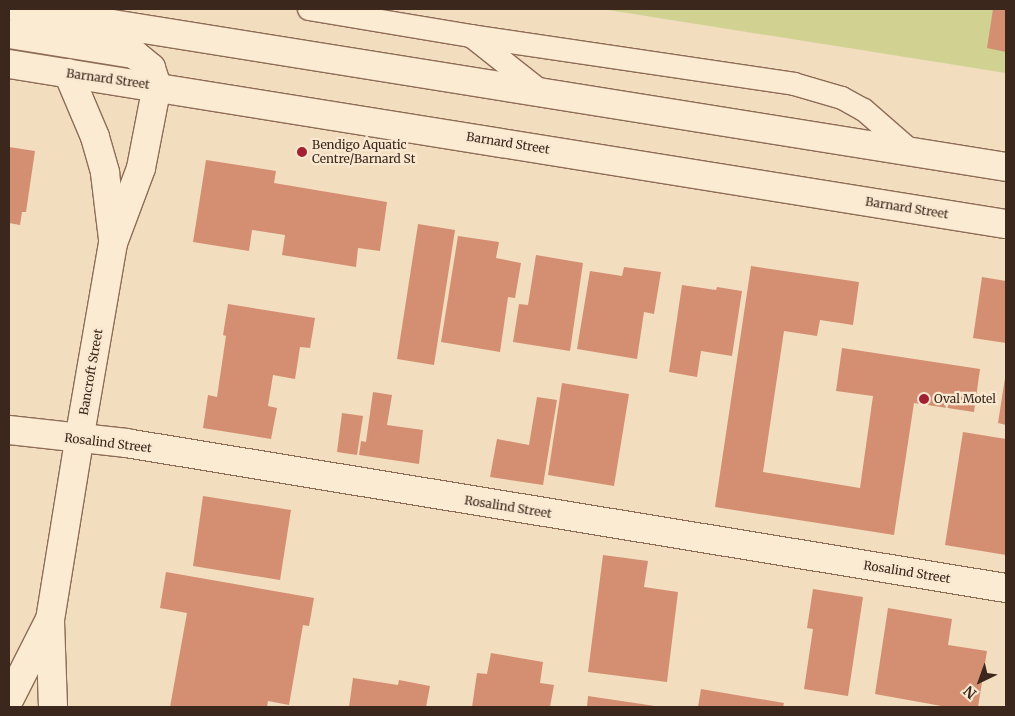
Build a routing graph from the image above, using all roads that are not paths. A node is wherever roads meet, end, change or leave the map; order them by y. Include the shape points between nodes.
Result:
1 (19, 9) edge
2 (309, 9) edge
3 (9, 34) edge
4 (470, 36) junction
5 (9, 64) edge
6 (68, 73) junction
7 (157, 86) junction
8 (543, 93) junction
9 (911, 151) junction
10 (1006, 167) edge
11 (1006, 224) edge
12 (113, 243) junction
13 (9, 430) edge
14 (79, 440) junction
15 (1006, 588) edge
16 (50, 620) junction
17 (9, 700) edge
18 (53, 707) edge

1 - 8 main road
2 - 4 lane
3 - 7 main road via 134,54 151,68
4 - 8 lane
4 - 9 lane via 794,84 842,98 864,110
5 - 6 main road, Barnard Street
6 - 7 main road, Barnard Street
6 - 12 main road, Bancroft Street via 95,137
7 - 11 main road, Barnard Street
7 - 12 main road, Bancroft Street via 140,168
8 - 9 main road
9 - 10 main road
12 - 14 main road, Bancroft Street
13 - 14 main road, Rosalind Street
14 - 15 main road, Rosalind Street via 126,443
14 - 16 main road, Bancroft Street
16 - 17 main road, Bancroft Street
16 - 18 main road, Bancroft Street

